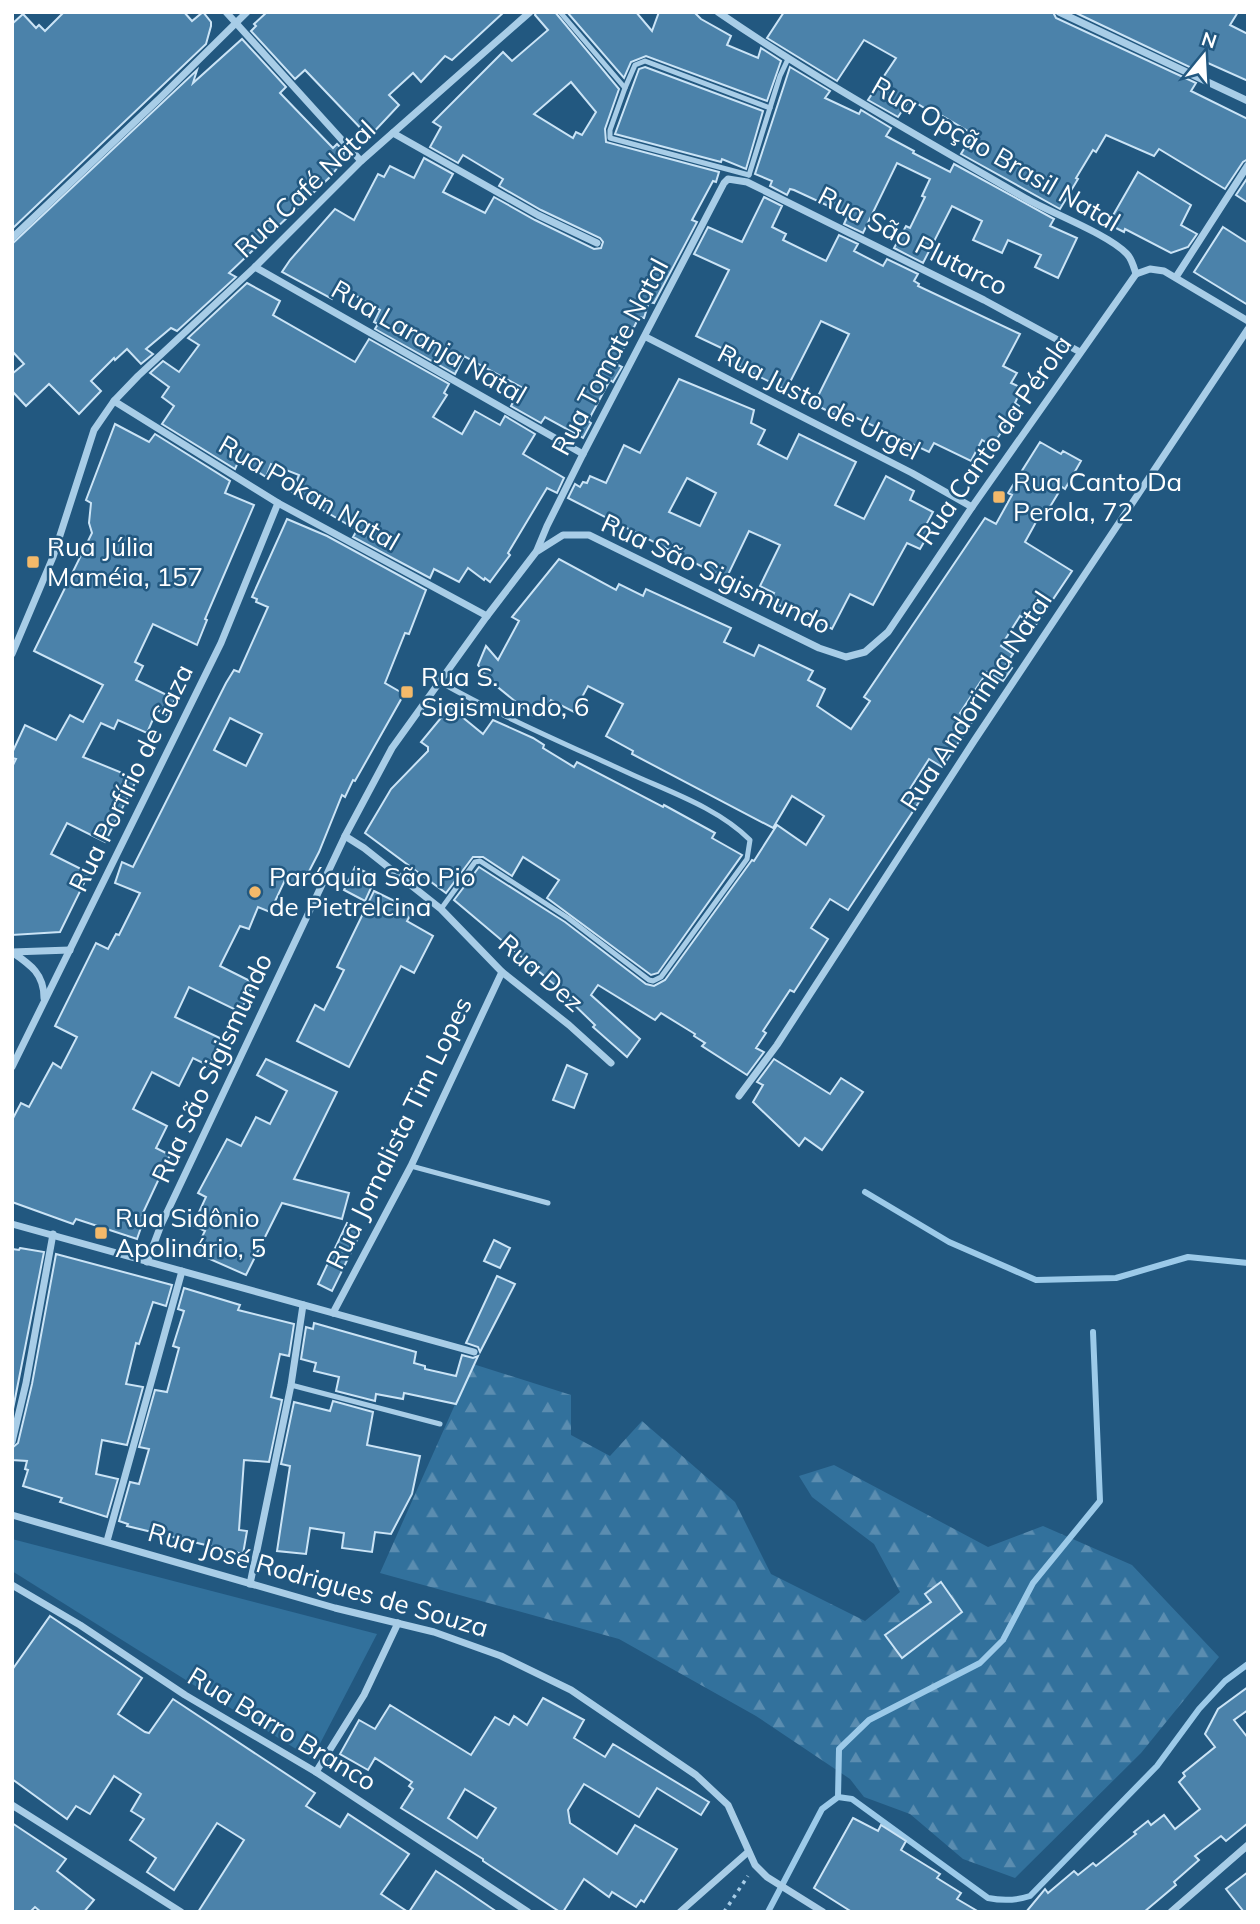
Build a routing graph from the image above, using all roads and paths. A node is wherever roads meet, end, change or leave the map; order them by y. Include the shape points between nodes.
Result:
1 (226, 12) edge
2 (247, 12) edge
3 (530, 12) edge
4 (560, 12) edge
5 (718, 12) edge
6 (1059, 12) edge
7 (236, 23) junction
8 (788, 59) junction
9 (625, 88) junction
10 (1248, 100) edge
11 (770, 108) junction
12 (393, 132) junction
13 (361, 161) junction
14 (1248, 165) edge
15 (748, 178) junction
16 (724, 183) joint
17 (12, 238) edge
18 (597, 243) dead end
19 (255, 267) junction
20 (1136, 274) junction
21 (1176, 276) junction
22 (1248, 321) edge
23 (1248, 330) edge
24 (646, 337) junction
25 (1080, 352) junction
26 (114, 401) junction
27 (583, 454) junction
28 (278, 503) junction
29 (972, 507) junction
30 (536, 552) junction
31 (487, 616) junction
32 (888, 632) joint
33 (12, 654) edge
34 (440, 682) junction
35 (345, 836) junction
36 (441, 909) junction
37 (70, 950) junction
38 (12, 952) edge
39 (502, 972) junction
40 (44, 1003) junction
41 (611, 1063) dead end
42 (12, 1067) edge
43 (739, 1096) dead end
44 (411, 1166) junction
45 (548, 1203) dead end
46 (12, 1224) edge
47 (53, 1234) junction
48 (147, 1262) junction
49 (182, 1271) junction
50 (303, 1305) junction
51 (333, 1313) junction
52 (474, 1352) dead end
53 (291, 1385) junction
54 (440, 1424) dead end
55 (12, 1442) edge
56 (12, 1515) edge
57 (107, 1541) junction
58 (250, 1584) junction
59 (12, 1585) edge
60 (398, 1623) junction
61 (316, 1772) junction
62 (12, 1805) edge
63 (1248, 1845) edge
64 (748, 1852) junction
65 (755, 1865) junction
66 (822, 1911) edge
67 (181, 1912) edge
68 (528, 1912) edge
69 (680, 1912) edge
70 (724, 1912) edge
71 (1171, 1912) edge

1 - 7 street
2 - 7 street
3 - 12 street, Rua Café Natal
4 - 9 lane
5 - 8 street, Rua Opção Brasil Natal
6 - 10 street
7 - 13 street
7 - 17 street
8 - 11 lane
8 - 20 street, Rua Opção Brasil Natal via 1028,200 1105,239 1128,255
9 - 11 lane via 635,65 645,61
9 - 15 lane via 610,138
11 - 15 lane
12 - 13 street, Rua Café Natal
12 - 18 street via 538,215
13 - 19 street, Rua Café Natal
14 - 21 street
15 - 16 street, Rua São Plutarco
15 - 25 street, Rua São Plutarco
16 - 24 street, Rua Tomate Natal
19 - 26 street, Rua Café Natal
19 - 27 street, Rua Laranja Natal
20 - 21 street via 1150,269
20 - 25 street, Rua Canto da Pérola
21 - 22 street
23 - 43 street, Rua Andorinha Natal
24 - 27 street, Rua Tomate Natal
24 - 29 street, Rua Justo de Urgel
25 - 29 street, Rua Canto da Pérola
26 - 28 street, Rua Pokan Natal
26 - 33 street, Rua Café Natal via 93,430 53,557
27 - 30 street, Rua Tomate Natal
28 - 31 street, Rua Pokan Natal
28 - 37 street, Rua Porfírio de Gaza via 221,643
29 - 32 street, Rua Canto da Pérola
30 - 31 street, Rua São Sigismundo
30 - 32 street, Rua São Sigismundo via 564,535 589,536 846,657 865,652
31 - 34 street, Rua São Sigismundo
34 - 35 street, Rua São Sigismundo via 392,748
34 - 36 lane via 690,801 728,821 750,840 747,859 661,977 653,981 480,861
35 - 36 street, Rua Dez
35 - 48 street, Rua São Sigismundo
36 - 39 street, Rua Dez
37 - 38 street
37 - 40 street, Rua Porfírio de Gaza
38 - 40 street via 37,972
39 - 41 street, Rua Dez
39 - 44 street, Rua Jornalista Tim Lopes
40 - 42 street, Rua Porfírio de Gaza
44 - 45 lane
44 - 51 street, Rua Jornalista Tim Lopes
46 - 47 street
47 - 48 street
47 - 55 street
48 - 49 street
49 - 50 street
49 - 57 street
50 - 51 street
50 - 53 street
51 - 52 street
53 - 54 lane
53 - 58 street
56 - 57 street, Rua José Rodrigues de Souza
57 - 58 street, Rua José Rodrigues de Souza
58 - 60 street, Rua José Rodrigues de Souza
59 - 61 street, Rua Barro Branco
60 - 61 street via 364,1695
60 - 64 street, Rua José Rodrigues de Souza via 501,1656 571,1690 696,1775 728,1805
61 - 68 street, Rua Barro Branco
62 - 67 street
63 - 71 street
64 - 65 street, Rua José Rodrigues de Souza
64 - 69 street
65 - 66 street, Rua José Rodrigues de Souza
65 - 70 path

